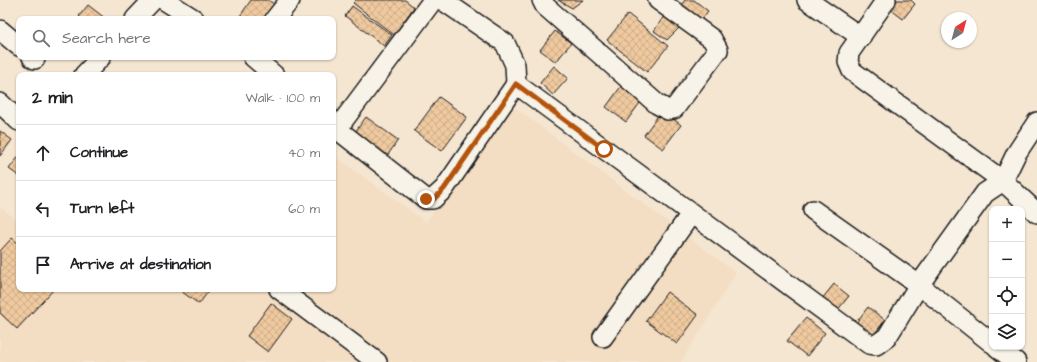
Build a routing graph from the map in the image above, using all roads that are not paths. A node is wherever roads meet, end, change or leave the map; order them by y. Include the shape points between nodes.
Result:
1 (152, 0) edge
2 (164, 0) edge
3 (290, 0) edge
4 (433, 0) edge
5 (442, 0) edge
6 (542, 0) edge
7 (658, 0) edge
8 (807, 0) edge
9 (886, 0) edge
10 (138, 16) edge
11 (189, 16) edge
12 (277, 16) edge
13 (0, 30) edge
14 (860, 37) junction
15 (16, 43) edge
16 (98, 60) edge
17 (256, 60) edge
18 (87, 72) edge
19 (270, 72) edge
20 (516, 84) junction
21 (0, 103) edge
22 (16, 117) edge
23 (1037, 122) edge
24 (336, 126) edge
25 (336, 128) edge
26 (1003, 181) junction
27 (813, 210) dead end
28 (1037, 213) edge
29 (691, 214) junction
30 (919, 285) junction
31 (283, 292) edge
32 (603, 337) dead end
33 (989, 341) edge
34 (1001, 350) edge
35 (377, 362) edge
36 (1016, 362) edge

1 - 10 street
2 - 11 street
3 - 12 street
4 - 24 street
5 - 20 street via 505,43 515,65
6 - 7 street via 545,6 657,104 674,110 718,50 712,39
8 - 14 street
9 - 14 street
13 - 15 street
14 - 26 street via 849,53 848,62 852,71
16 - 18 street
17 - 19 street
20 - 25 street via 444,189 433,200 426,199
20 - 29 street
21 - 22 street
23 - 26 street via 1016,154
26 - 28 street
26 - 30 street via 986,193
27 - 30 street
29 - 30 street via 869,344 876,345 887,337
29 - 32 street
30 - 33 street
31 - 35 street
34 - 36 street

